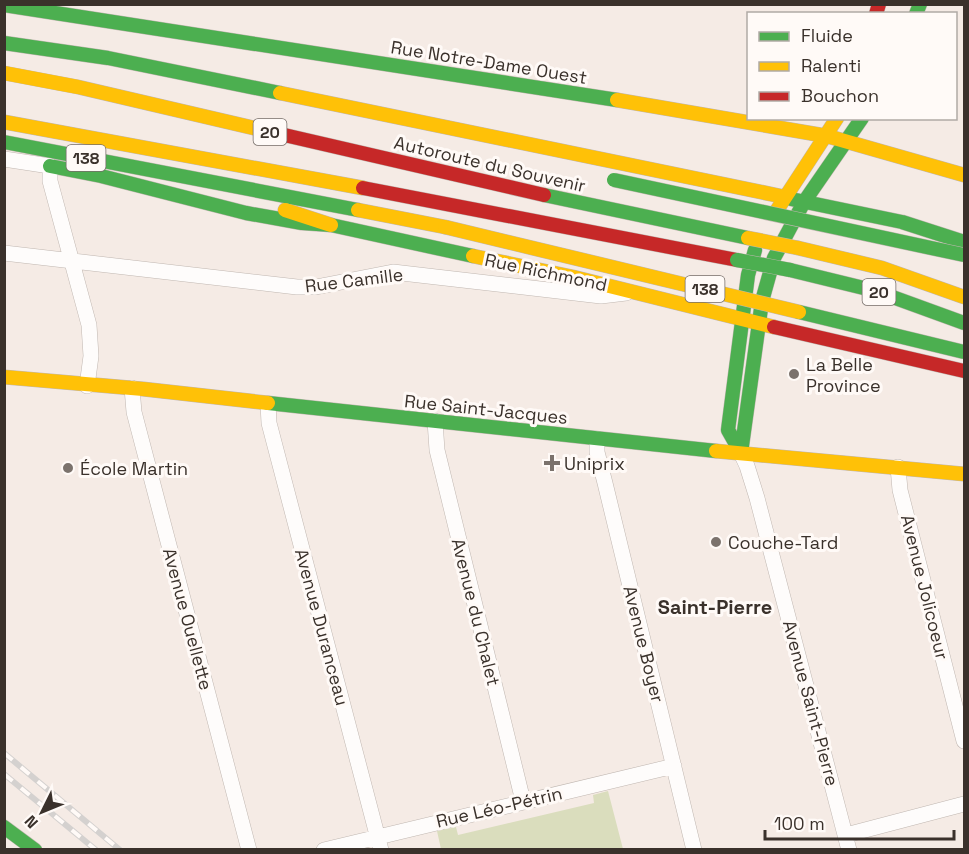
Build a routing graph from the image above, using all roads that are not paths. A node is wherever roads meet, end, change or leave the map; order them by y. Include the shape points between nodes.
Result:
1 (4, 5) edge
2 (4, 43) edge
3 (4, 50) edge
4 (93, 70) dead end
5 (4, 73) edge
6 (836, 120) edge
7 (861, 120) edge
8 (4, 122) edge
9 (827, 136) junction
10 (846, 141) junction
11 (4, 142) edge
12 (4, 159) edge
13 (50, 166) junction
14 (166, 175) junction
15 (964, 175) edge
16 (609, 179) dead end
17 (785, 197) junction
18 (804, 202) junction
19 (331, 225) junction
20 (964, 242) edge
21 (4, 254) edge
22 (964, 255) edge
23 (72, 262) junction
24 (632, 292) junction
25 (964, 297) edge
26 (742, 319) junction
27 (759, 323) junction
28 (964, 323) edge
29 (964, 352) edge
30 (964, 371) edge
31 (4, 378) edge
32 (87, 386) junction
33 (132, 388) junction
34 (268, 404) junction
35 (435, 422) junction
36 (597, 439) junction
37 (741, 453) junction
38 (898, 467) junction
39 (964, 474) edge
40 (964, 741) edge
41 (674, 766) junction
42 (523, 801) junction
43 (964, 804) edge
44 (4, 827) edge
45 (848, 842) edge
46 (16, 843) edge
47 (379, 843) edge
48 (35, 849) edge
49 (249, 849) edge
50 (324, 849) edge
51 (694, 849) edge

1 - 9 main road, Rue Notre-Dame Ouest
2 - 17 main road via 108,58
3 - 4 main road
5 - 25 main road, Autoroute du Souvenir / 20, bridge via 546,196 798,248 882,268
6 - 9 main road, Avenue Saint-Pierre
7 - 10 main road, Avenue Saint-Pierre
8 - 28 main road, 20, bridge via 790,270 876,291
9 - 10 main road, Rue Notre-Dame Ouest
9 - 17 main road, Avenue Saint-Pierre
10 - 15 main road, Rue Notre-Dame Ouest
10 - 18 main road, Avenue Saint-Pierre
11 - 14 main road, 138
12 - 13 street
13 - 19 main road via 237,213 297,224
13 - 23 street via 50,181
14 - 19 main road
14 - 29 main road, 138, bridge via 263,190 445,227
16 - 22 main road, bridge
17 - 18 main road
17 - 26 main road, Avenue Saint-Pierre via 752,256
18 - 20 main road via 902,222
18 - 27 main road, Avenue Saint-Pierre via 774,258
19 - 24 main road, Rue Richmond
21 - 23 street, Rue Camille
23 - 24 street, Rue Camille via 302,287 393,272 604,296
23 - 32 street via 90,334
24 - 26 main road, Rue Richmond
26 - 27 main road, Rue Richmond
26 - 37 main road, Avenue Saint-Pierre via 728,430
27 - 30 main road, Rue Richmond
27 - 37 main road, Avenue Saint-Pierre
31 - 32 main road, Rue Saint-Jacques
32 - 33 main road, Rue Saint-Jacques
33 - 34 main road, Rue Saint-Jacques
33 - 49 street, Avenue Ouellette via 134,412
34 - 35 main road, Rue Saint-Jacques
34 - 47 street, Avenue Duranceau via 269,423
35 - 36 main road, Rue Saint-Jacques
35 - 42 street, Avenue du Chalet via 437,450
36 - 37 main road, Rue Saint-Jacques
36 - 41 street, Avenue Boyer
37 - 38 main road, Rue Saint-Jacques
37 - 45 street, Avenue Saint-Pierre via 757,498
38 - 39 main road, Rue Saint-Jacques
38 - 40 street, Avenue Jolicoeur via 900,490
41 - 42 street, Rue Léo-Pétrin
41 - 51 street, Avenue Boyer
42 - 47 street, Rue Léo-Pétrin
43 - 45 street
44 - 46 main road
46 - 48 main road
47 - 50 street, Rue Léo-Pétrin

